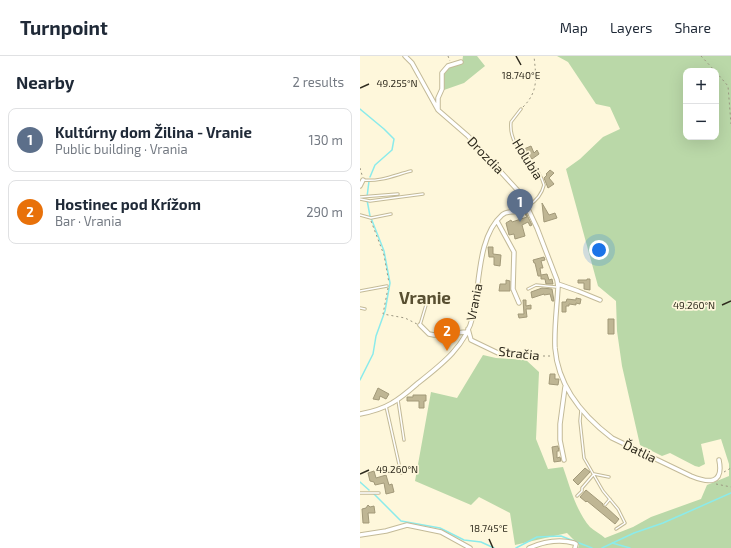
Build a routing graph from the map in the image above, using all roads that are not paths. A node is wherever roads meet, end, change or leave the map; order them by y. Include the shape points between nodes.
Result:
1 (405, 56) edge
2 (461, 62) dead end
3 (521, 109) road end
4 (438, 110) junction
5 (411, 171) dead end
6 (363, 180) joint
7 (360, 186) edge
8 (398, 194) dead end
9 (423, 194) dead end
10 (360, 198) edge
11 (528, 206) junction
12 (391, 214) dead end
13 (360, 215) edge
14 (497, 221) junction
15 (387, 286) dead end
16 (558, 286) junction
17 (528, 289) dead end
18 (360, 291) edge
19 (600, 300) dead end
20 (519, 303) dead end
21 (426, 305) dead end
22 (360, 308) edge
23 (365, 309) dead end
24 (420, 325) joint
25 (467, 330) junction
26 (530, 356) road end
27 (565, 385) junction
28 (398, 400) junction
29 (386, 406) junction
30 (581, 408) junction
31 (360, 414) edge
32 (404, 440) dead end
33 (564, 460) dead end
34 (719, 460) dead end
35 (400, 473) dead end
36 (594, 474) junction
37 (609, 477) dead end
38 (379, 493) dead end
39 (360, 494) edge
40 (577, 496) dead end
41 (610, 499) junction
42 (605, 505) dead end
43 (616, 529) dead end
44 (360, 535) edge
45 (470, 548) edge
46 (529, 548) edge
47 (575, 548) edge

1 - 4 street, Drozdia via 412,63
2 - 4 street via 445,68 442,73
3 - 11 lane, Holubia via 511,122 513,138 521,153 539,173 544,185 541,194
4 - 11 street, Drozdia via 486,155 516,188
5 - 6 lane via 385,179
6 - 7 street
8 - 10 lane
9 - 10 lane via 370,201
11 - 14 street via 505,213
11 - 16 street, Ďatlia
12 - 13 lane via 370,218
14 - 20 street via 514,252 513,289
14 - 25 street, Vrania via 482,256 473,316
15 - 18 lane
16 - 17 lane via 536,285
16 - 19 street via 578,290
16 - 27 street, Ďatlia via 556,356
21 - 24 lane
22 - 23 lane
24 - 25 street via 429,334 434,335
25 - 26 street, Stračia via 471,340 494,351
25 - 28 street, Vrania via 452,355
27 - 30 street, Ďatlia
27 - 33 street, Ďatlia via 560,432
28 - 29 street, Vrania
28 - 32 lane
29 - 31 street, Vrania
29 - 35 lane
30 - 34 street, Ďatlia via 612,438 691,476 708,481 716,478 721,469
30 - 36 lane via 582,450
36 - 37 lane
36 - 40 lane
36 - 41 lane
38 - 39 lane
41 - 42 lane
41 - 43 lane via 625,524
44 - 45 street via 407,525 441,532
46 - 47 street via 558,541 574,543

